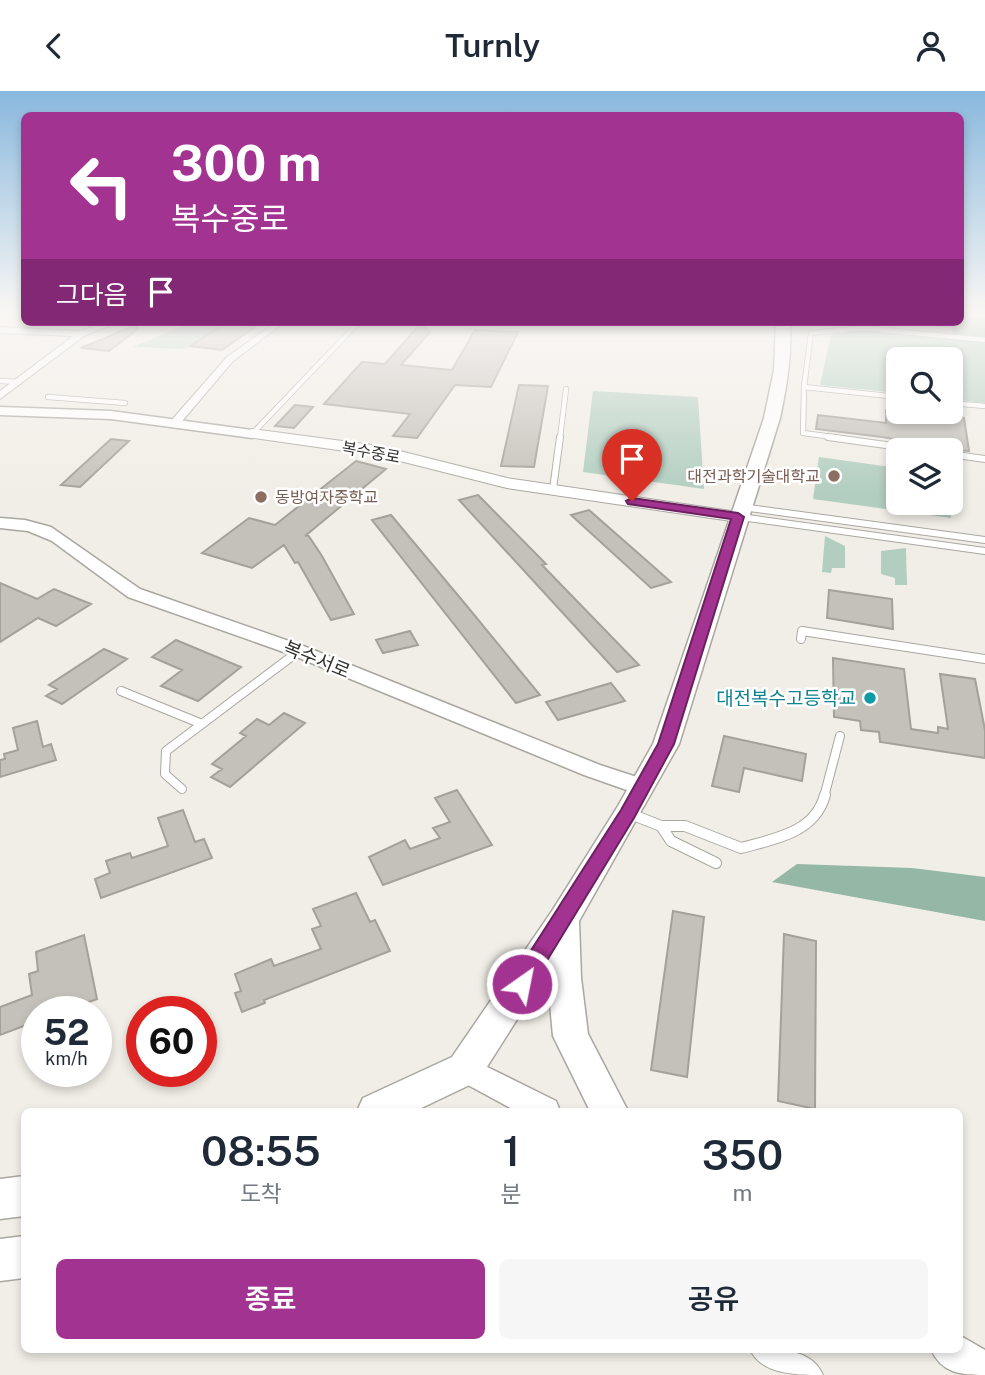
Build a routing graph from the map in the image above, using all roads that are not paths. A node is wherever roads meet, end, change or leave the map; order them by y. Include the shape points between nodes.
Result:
1 (30, 373) edge
2 (218, 373) edge
3 (310, 373) edge
4 (782, 373) edge
5 (806, 373) edge
6 (0, 381) edge
7 (19, 381) junction
8 (804, 387) junction
9 (566, 389) dead end
10 (0, 396) edge
11 (886, 396) edge
12 (48, 397) dead end
13 (963, 404) edge
14 (985, 406) edge
15 (0, 411) edge
16 (111, 415) junction
17 (174, 424) junction
18 (252, 434) junction
19 (886, 445) edge
20 (963, 456) edge
21 (985, 459) edge
22 (553, 489) junction
23 (740, 512) junction
24 (0, 523) edge
25 (985, 540) edge
26 (985, 551) edge
27 (801, 639) dead end
28 (299, 651) junction
29 (985, 659) edge
30 (121, 691) dead end
31 (202, 724) junction
32 (840, 736) dead end
33 (182, 789) dead end
34 (635, 800) junction
35 (661, 826) junction
36 (716, 863) dead end
37 (564, 920) junction
38 (466, 1069) junction
39 (433, 1085) junction
40 (383, 1108) edge
41 (408, 1108) edge
42 (539, 1108) edge
43 (607, 1108) edge
44 (21, 1196) edge
45 (0, 1199) edge
46 (21, 1257) edge
47 (0, 1260) edge
48 (770, 1353) edge
49 (956, 1353) edge
50 (985, 1371) edge
51 (809, 1375) edge

1 - 7 street
2 - 17 street
3 - 18 lane
4 - 23 main road via 772,418
5 - 8 lane
6 - 7 lane
7 - 10 street
8 - 11 lane
8 - 19 lane via 803,433
9 - 22 lane
12 - 16 lane via 125,403
13 - 14 lane
15 - 16 street, 복수중로
16 - 17 street, 복수중로
17 - 18 street, 복수중로
18 - 22 main road, 복수중로 via 380,451 507,483
20 - 21 lane
22 - 23 main road, 복수중로
23 - 25 lane
23 - 26 lane
23 - 34 main road via 666,744
24 - 28 street, 복수서로 via 35,527 56,537 134,593
27 - 29 lane via 802,631
28 - 31 lane
28 - 34 street, 복수서로 via 592,770
30 - 31 lane
31 - 33 lane via 166,751 165,774
32 - 35 lane via 821,810 806,826 741,848 685,826
34 - 35 lane
34 - 37 main road
35 - 36 lane via 671,841
37 - 38 main road
37 - 43 main road via 571,1036
38 - 39 main road
38 - 42 street
39 - 40 main road
39 - 41 street
44 - 45 main road
46 - 47 main road
48 - 51 street
49 - 50 street

